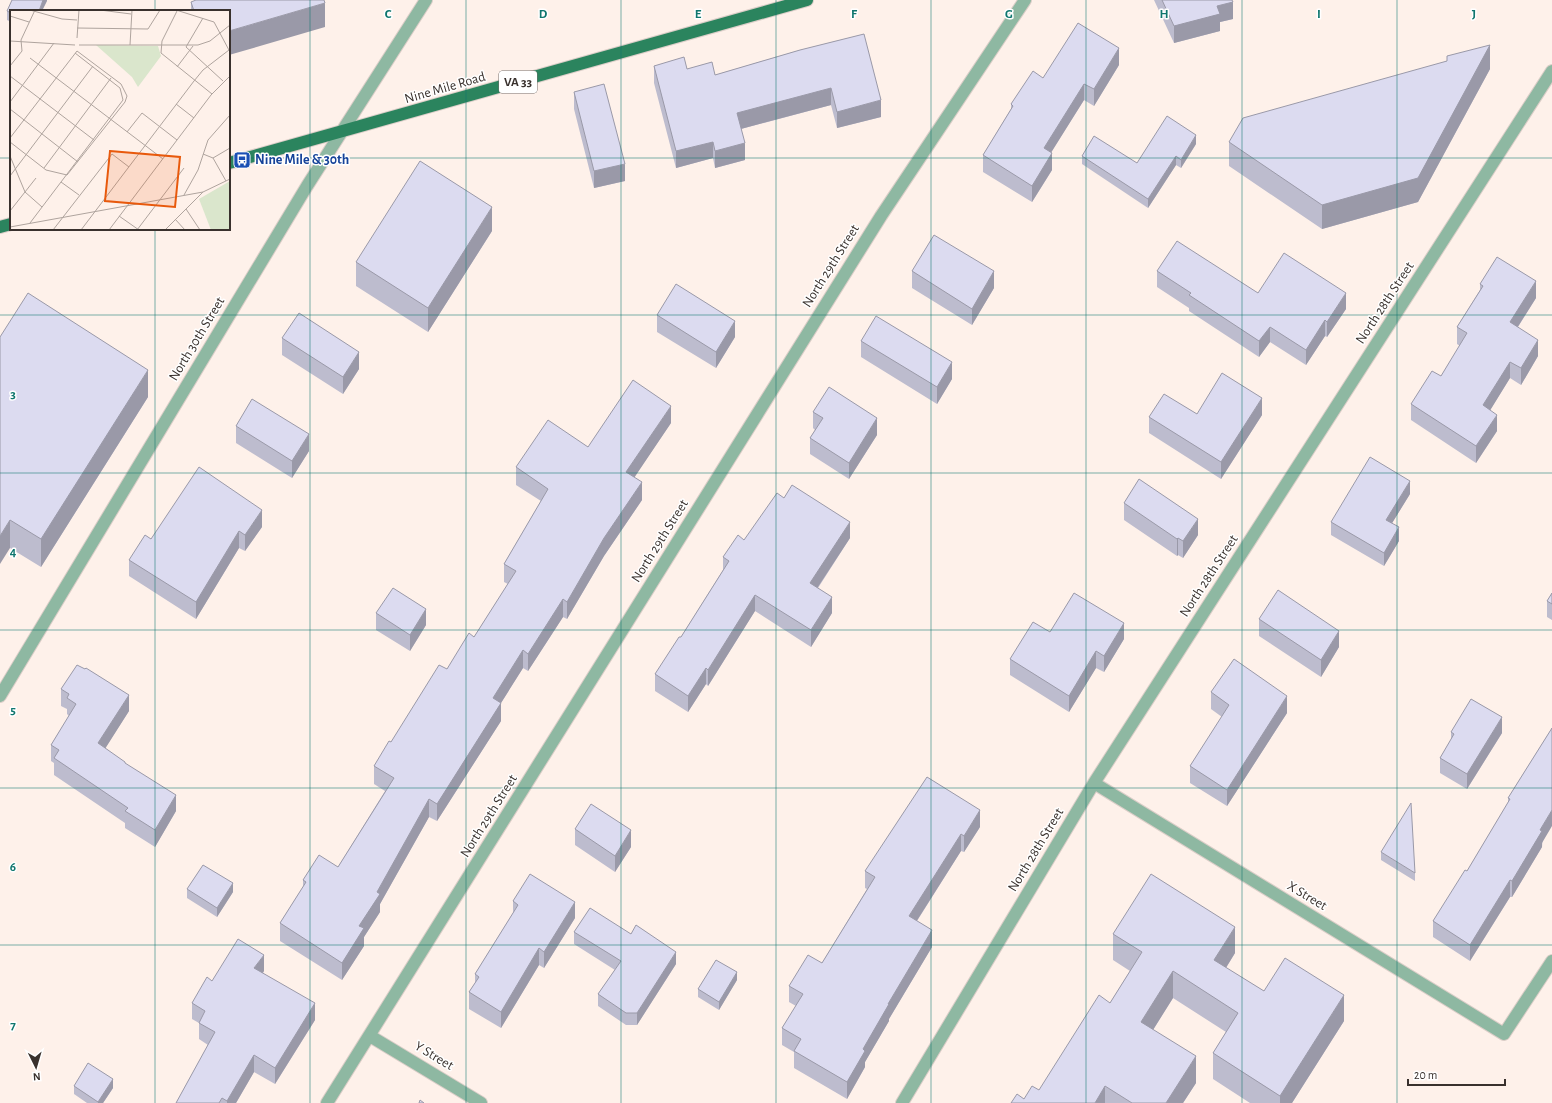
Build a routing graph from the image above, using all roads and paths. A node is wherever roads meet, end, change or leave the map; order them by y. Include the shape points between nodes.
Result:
1 (426, 0) edge
2 (807, 0) edge
3 (1025, 0) edge
4 (1552, 71) edge
5 (341, 133) junction
6 (230, 163) edge
7 (10, 224) edge
8 (0, 227) edge
9 (0, 696) edge
10 (1094, 783) junction
11 (1552, 961) edge
12 (370, 1036) junction
13 (326, 1103) edge
14 (482, 1103) edge
15 (902, 1103) edge

1 - 5 street, North 30th Street
2 - 5 main road, Nine Mile Road / VA 33
3 - 12 street, North 29th Street via 881,216
4 - 10 street, North 28th Street
5 - 6 main road, Nine Mile Road / VA 33
5 - 9 street, North 30th Street
7 - 8 main road
10 - 11 street, X Street via 1504,1034
10 - 15 street, North 28th Street
12 - 13 street, North 29th Street
12 - 14 street, Y Street

